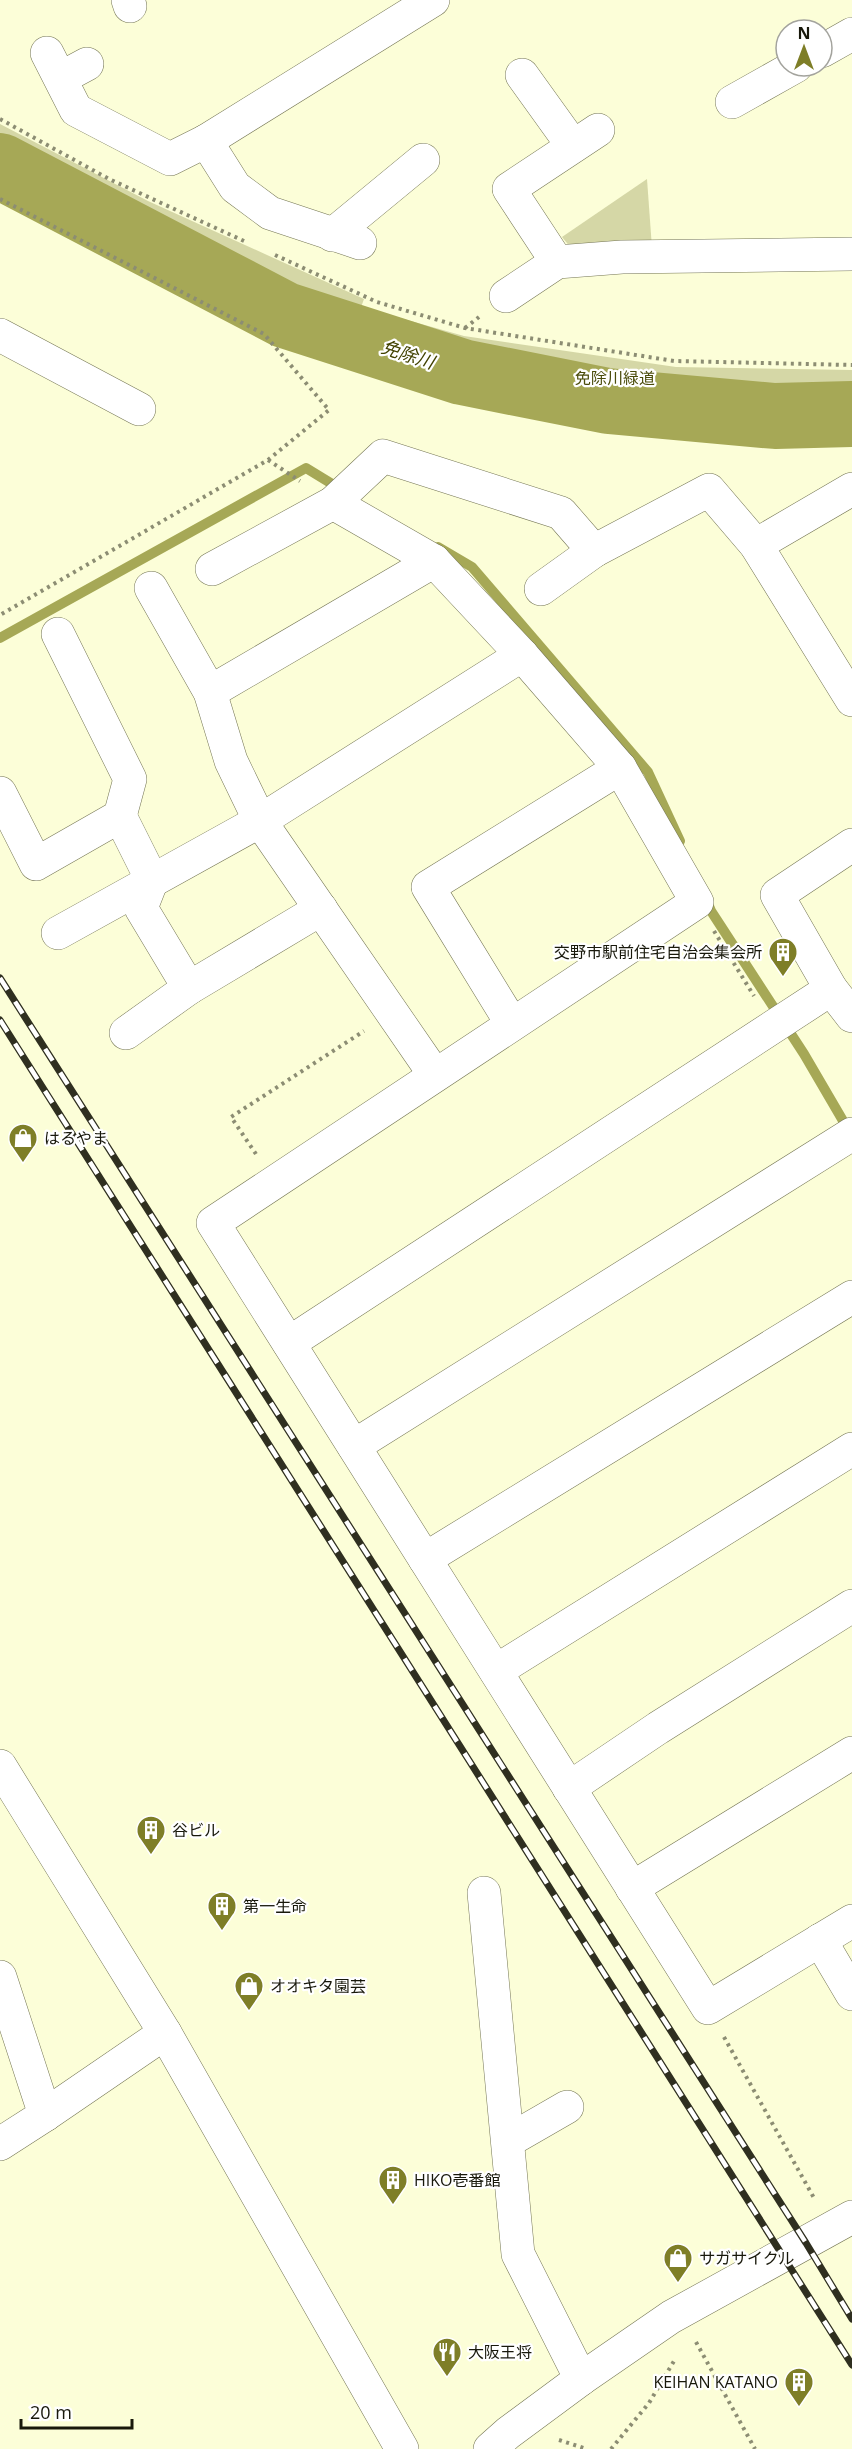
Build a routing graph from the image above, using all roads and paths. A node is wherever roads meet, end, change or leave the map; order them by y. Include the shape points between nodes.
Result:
1 (432, 0) edge
2 (852, 34) edge
3 (834, 44) edge
4 (65, 65) dead end
5 (522, 75) dead end
6 (775, 78) edge
7 (732, 102) dead end
8 (0, 119) edge
9 (206, 141) junction
10 (423, 160) dead end
11 (0, 199) edge
12 (249, 243) dead end
13 (270, 253) dead end
14 (852, 254) edge
15 (558, 262) junction
16 (506, 296) dead end
17 (0, 335) edge
18 (852, 365) edge
19 (139, 409) dead end
20 (852, 489) edge
21 (334, 502) junction
22 (756, 545) junction
23 (594, 551) junction
24 (434, 561) junction
25 (212, 569) dead end
26 (151, 588) dead end
27 (541, 589) dead end
28 (0, 615) edge
29 (58, 634) dead end
30 (522, 655) junction
31 (210, 692) junction
32 (852, 700) edge
33 (620, 768) junction
34 (0, 793) edge
35 (120, 816) junction
36 (260, 821) junction
37 (852, 845) edge
38 (152, 880) junction
39 (696, 902) junction
40 (321, 909) junction
41 (58, 933) dead end
42 (189, 988) junction
43 (831, 989) junction
44 (392, 1013) junction
45 (852, 1016) edge
46 (783, 1021) junction
47 (512, 1024) junction
48 (126, 1033) dead end
49 (435, 1075) junction
50 (842, 1141) edge
51 (274, 1182) junction
52 (852, 1297) edge
53 (289, 1343) junction
54 (354, 1446) junction
55 (852, 1449) edge
56 (425, 1559) junction
57 (852, 1606) edge
58 (496, 1671) junction
59 (852, 1752) edge
60 (0, 1766) edge
61 (569, 1788) junction
62 (632, 1888) junction
63 (484, 1893) dead end
64 (852, 1921) edge
65 (820, 1940) junction
66 (0, 1977) edge
67 (852, 1994) edge
68 (708, 2008) junction
69 (165, 2033) junction
70 (567, 2107) dead end
71 (45, 2115) junction
72 (508, 2141) junction
73 (0, 2144) edge
74 (842, 2222) edge
75 (686, 2348) dead end
76 (677, 2356) dead end
77 (581, 2379) junction
78 (402, 2449) edge
79 (489, 2449) edge
80 (611, 2449) edge
81 (755, 2449) edge

1 - 9 street via 355,62
2 - 3 street
4 - 9 street via 76,110 170,159
5 - 15 street via 585,138 509,189
6 - 7 street
8 - 12 path via 110,179
9 - 10 street via 235,187 270,213 346,239
11 - 28 path via 264,334 329,410 268,460
13 - 18 path via 377,302 465,328 674,361
14 - 15 street via 768,244
15 - 16 street
17 - 19 street
20 - 22 street
21 - 23 street via 383,456 561,513
21 - 24 street
21 - 25 street
22 - 23 street via 709,490
22 - 32 street
23 - 27 street
24 - 30 street
24 - 31 street
26 - 31 street
29 - 35 street via 130,779
30 - 33 street
30 - 36 street
31 - 36 street via 231,760
33 - 39 street
33 - 47 street via 428,887
34 - 35 street via 36,864
35 - 38 street
36 - 38 street
36 - 40 street
37 - 43 street via 777,895
38 - 41 street
38 - 42 street via 141,908
39 - 46 path
39 - 47 street
40 - 42 street
40 - 44 street
42 - 48 street
43 - 45 street
43 - 46 street
44 - 49 street
44 - 51 path via 231,1117
46 - 53 street
47 - 49 street
49 - 51 street
50 - 54 street
51 - 53 street via 213,1223
52 - 56 street
53 - 54 street
54 - 56 street
55 - 58 street
56 - 58 street
57 - 61 street
58 - 61 street
59 - 62 street
60 - 69 street
61 - 62 street
62 - 68 street
63 - 72 street
64 - 65 street
65 - 67 street
65 - 68 street
66 - 71 street
68 - 74 path
69 - 71 street
69 - 78 street
70 - 72 street
71 - 73 street
72 - 77 street via 518,2254
74 - 77 street via 671,2317
75 - 81 path via 695,2340
76 - 80 path via 649,2403
77 - 79 street

